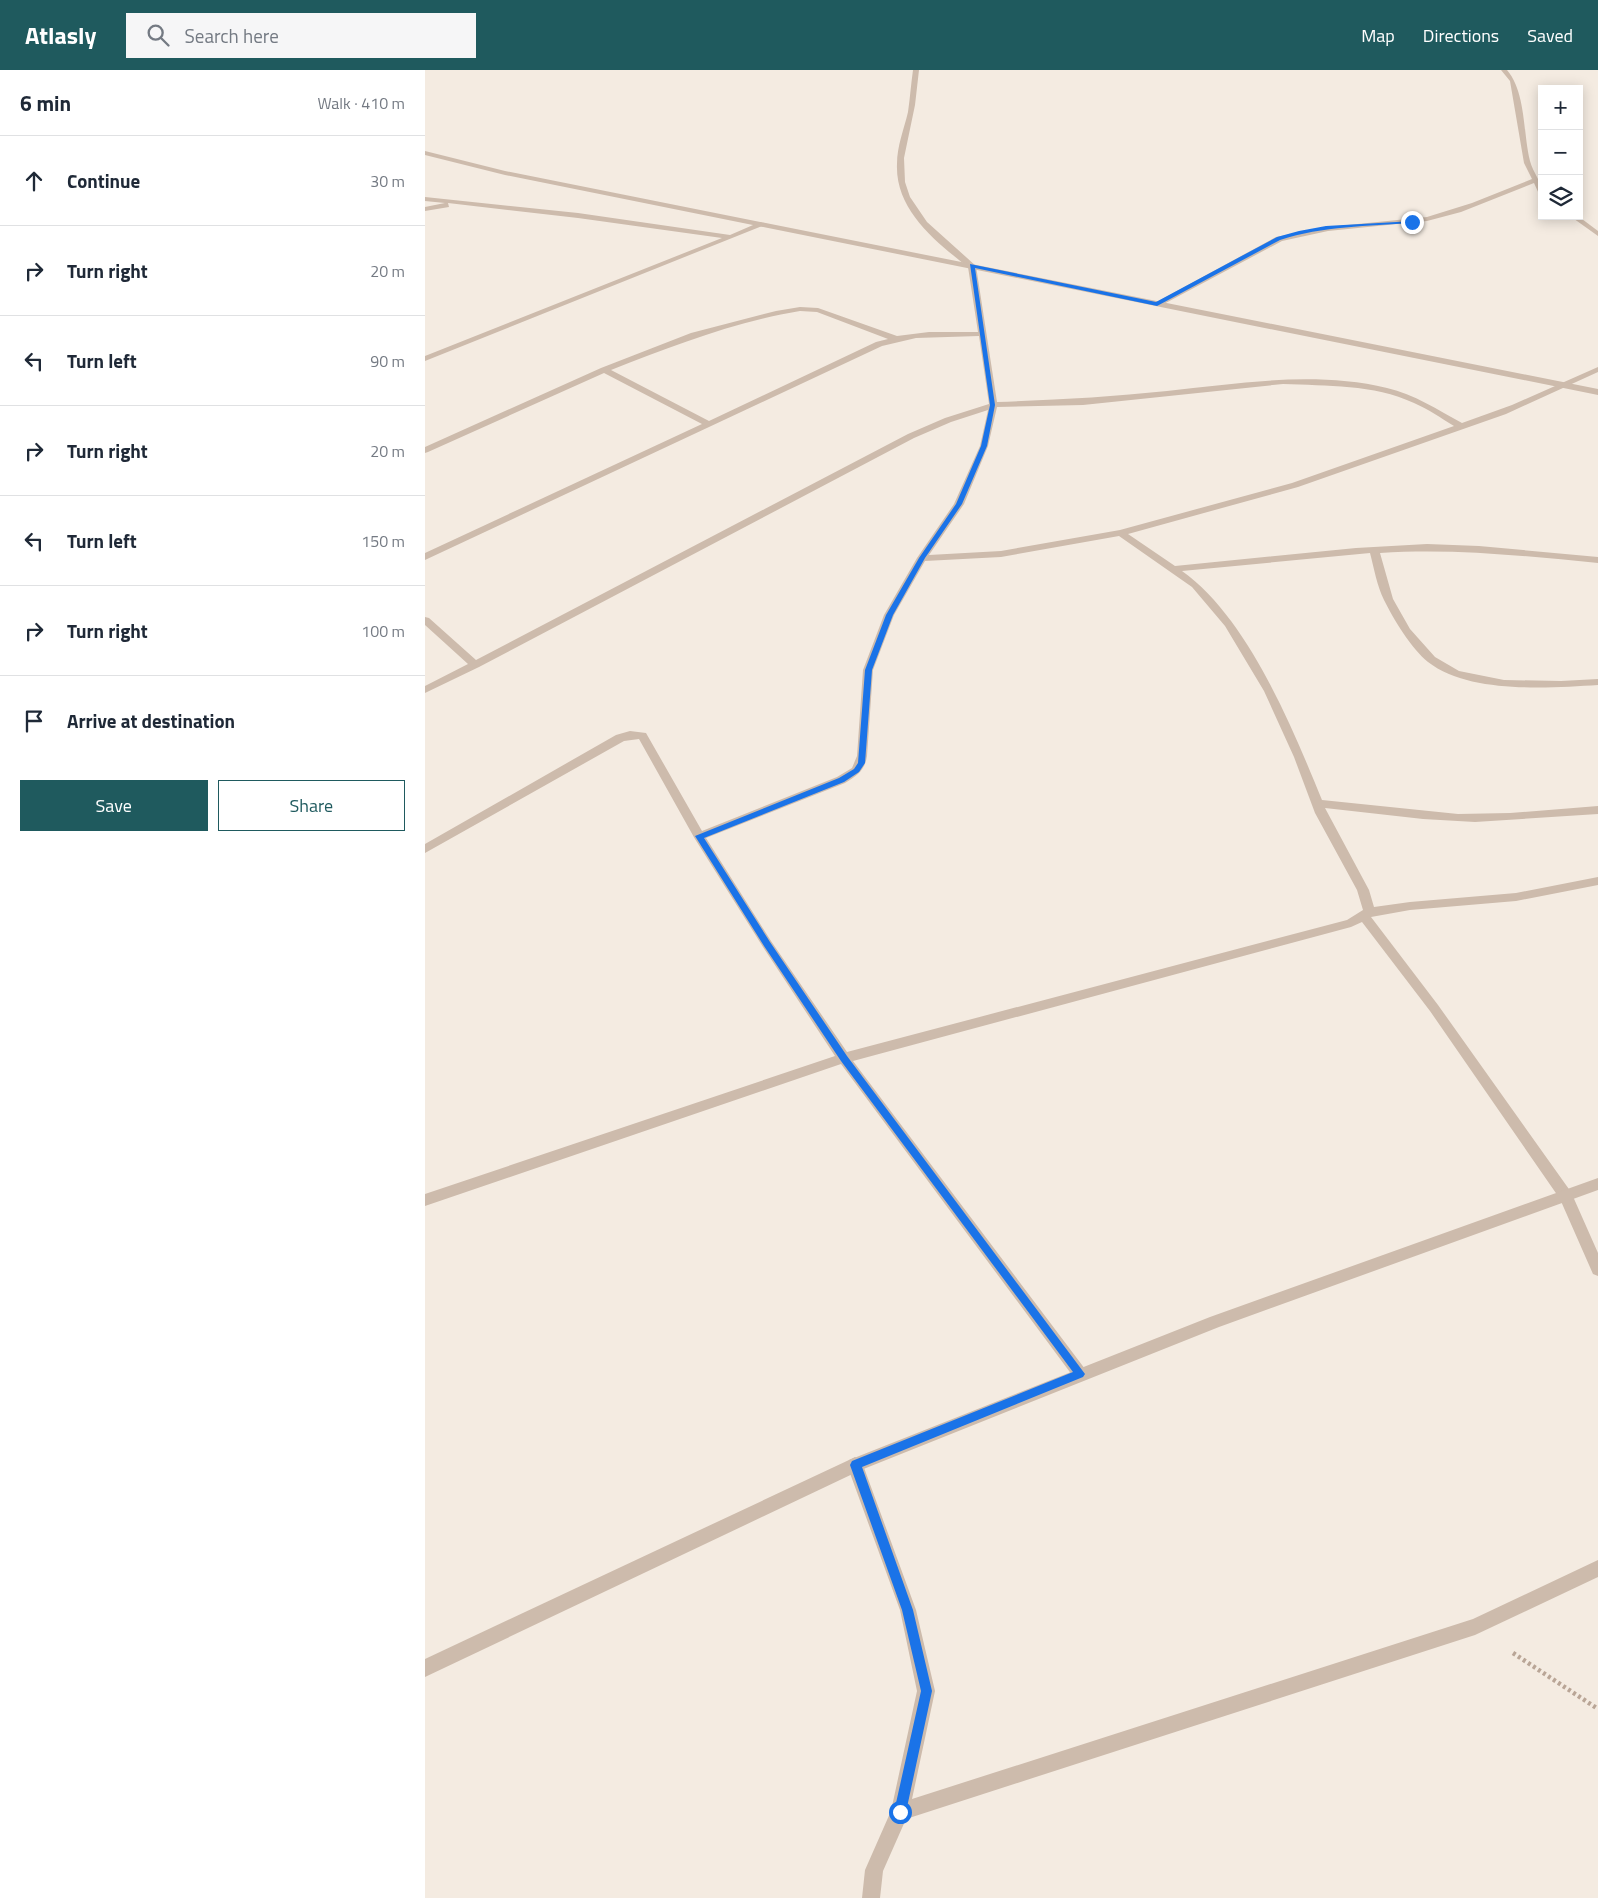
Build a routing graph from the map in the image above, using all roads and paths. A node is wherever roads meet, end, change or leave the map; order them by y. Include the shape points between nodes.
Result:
1 (916, 70) edge
2 (1505, 70) edge
3 (425, 154) edge
4 (1535, 180) junction
5 (1538, 185) edge
6 (425, 198) edge
7 (463, 202) junction
8 (425, 209) edge
9 (1579, 220) edge
10 (763, 224) junction
11 (1598, 234) edge
12 (731, 237) junction
13 (972, 266) junction
14 (1157, 304) junction
15 (981, 334) junction
16 (894, 338) junction
17 (425, 359) edge
18 (1598, 369) edge
19 (604, 370) junction
20 (1562, 384) junction
21 (1598, 392) edge
22 (993, 405) junction
23 (709, 424) junction
24 (1462, 427) junction
25 (425, 450) edge
26 (1121, 533) junction
27 (1374, 550) junction
28 (425, 556) edge
29 (922, 558) junction
30 (1598, 560) edge
31 (1175, 569) junction
32 (425, 620) edge
33 (475, 665) junction
34 (1598, 682) edge
35 (425, 690) edge
36 (1318, 804) junction
37 (1598, 810) edge
38 (699, 836) junction
39 (425, 849) edge
40 (1598, 880) edge
41 (1368, 914) junction
42 (844, 1058) junction
43 (1598, 1184) edge
44 (1565, 1196) junction
45 (425, 1200) edge
46 (1598, 1270) edge
47 (1080, 1374) junction
48 (855, 1465) junction
49 (1598, 1568) edge
50 (1475, 1627) junction
51 (425, 1668) edge
52 (1598, 1709) edge
53 (900, 1812) junction
54 (871, 1898) edge

1 - 13 street via 900,166 904,189 917,215 936,238
2 - 4 street via 1513,81 1527,163
3 - 10 street
4 - 5 street
4 - 14 street via 1433,218 1326,228 1279,238
6 - 7 street
7 - 8 street
7 - 12 street via 603,217
9 - 11 street
10 - 12 street
10 - 13 street
12 - 17 street
13 - 14 street
13 - 15 street
14 - 20 street
15 - 16 street
15 - 22 street
16 - 19 street via 818,310 800,309 725,325
16 - 23 street
18 - 20 street
19 - 23 street
19 - 25 street
20 - 21 street
20 - 24 street via 1536,398
22 - 24 street via 1092,402 1292,381 1386,390 1417,401
22 - 29 street via 984,446 959,504
22 - 33 street via 911,436
23 - 28 street
24 - 26 street via 1295,485
26 - 29 street via 1001,554
26 - 31 street
27 - 30 street via 1479,549
27 - 31 street
27 - 34 street via 1387,599 1406,630 1431,658 1456,674 1504,683
29 - 38 street via 889,615 868,670 863,756 856,771 830,785
31 - 36 street via 1195,585 1229,625 1269,691
32 - 33 street
33 - 35 street
36 - 37 street via 1459,818
36 - 41 street via 1363,890
38 - 39 street via 646,742 637,734 620,738
38 - 42 street
40 - 41 street via 1516,896 1411,906
41 - 42 street via 1341,925
41 - 44 street
42 - 45 street
42 - 47 street
43 - 44 street
44 - 46 street
44 - 47 street
47 - 48 street
48 - 51 street
48 - 53 street via 908,1610 926,1691
49 - 50 street
50 - 52 path
50 - 53 street
53 - 54 street via 874,1870

